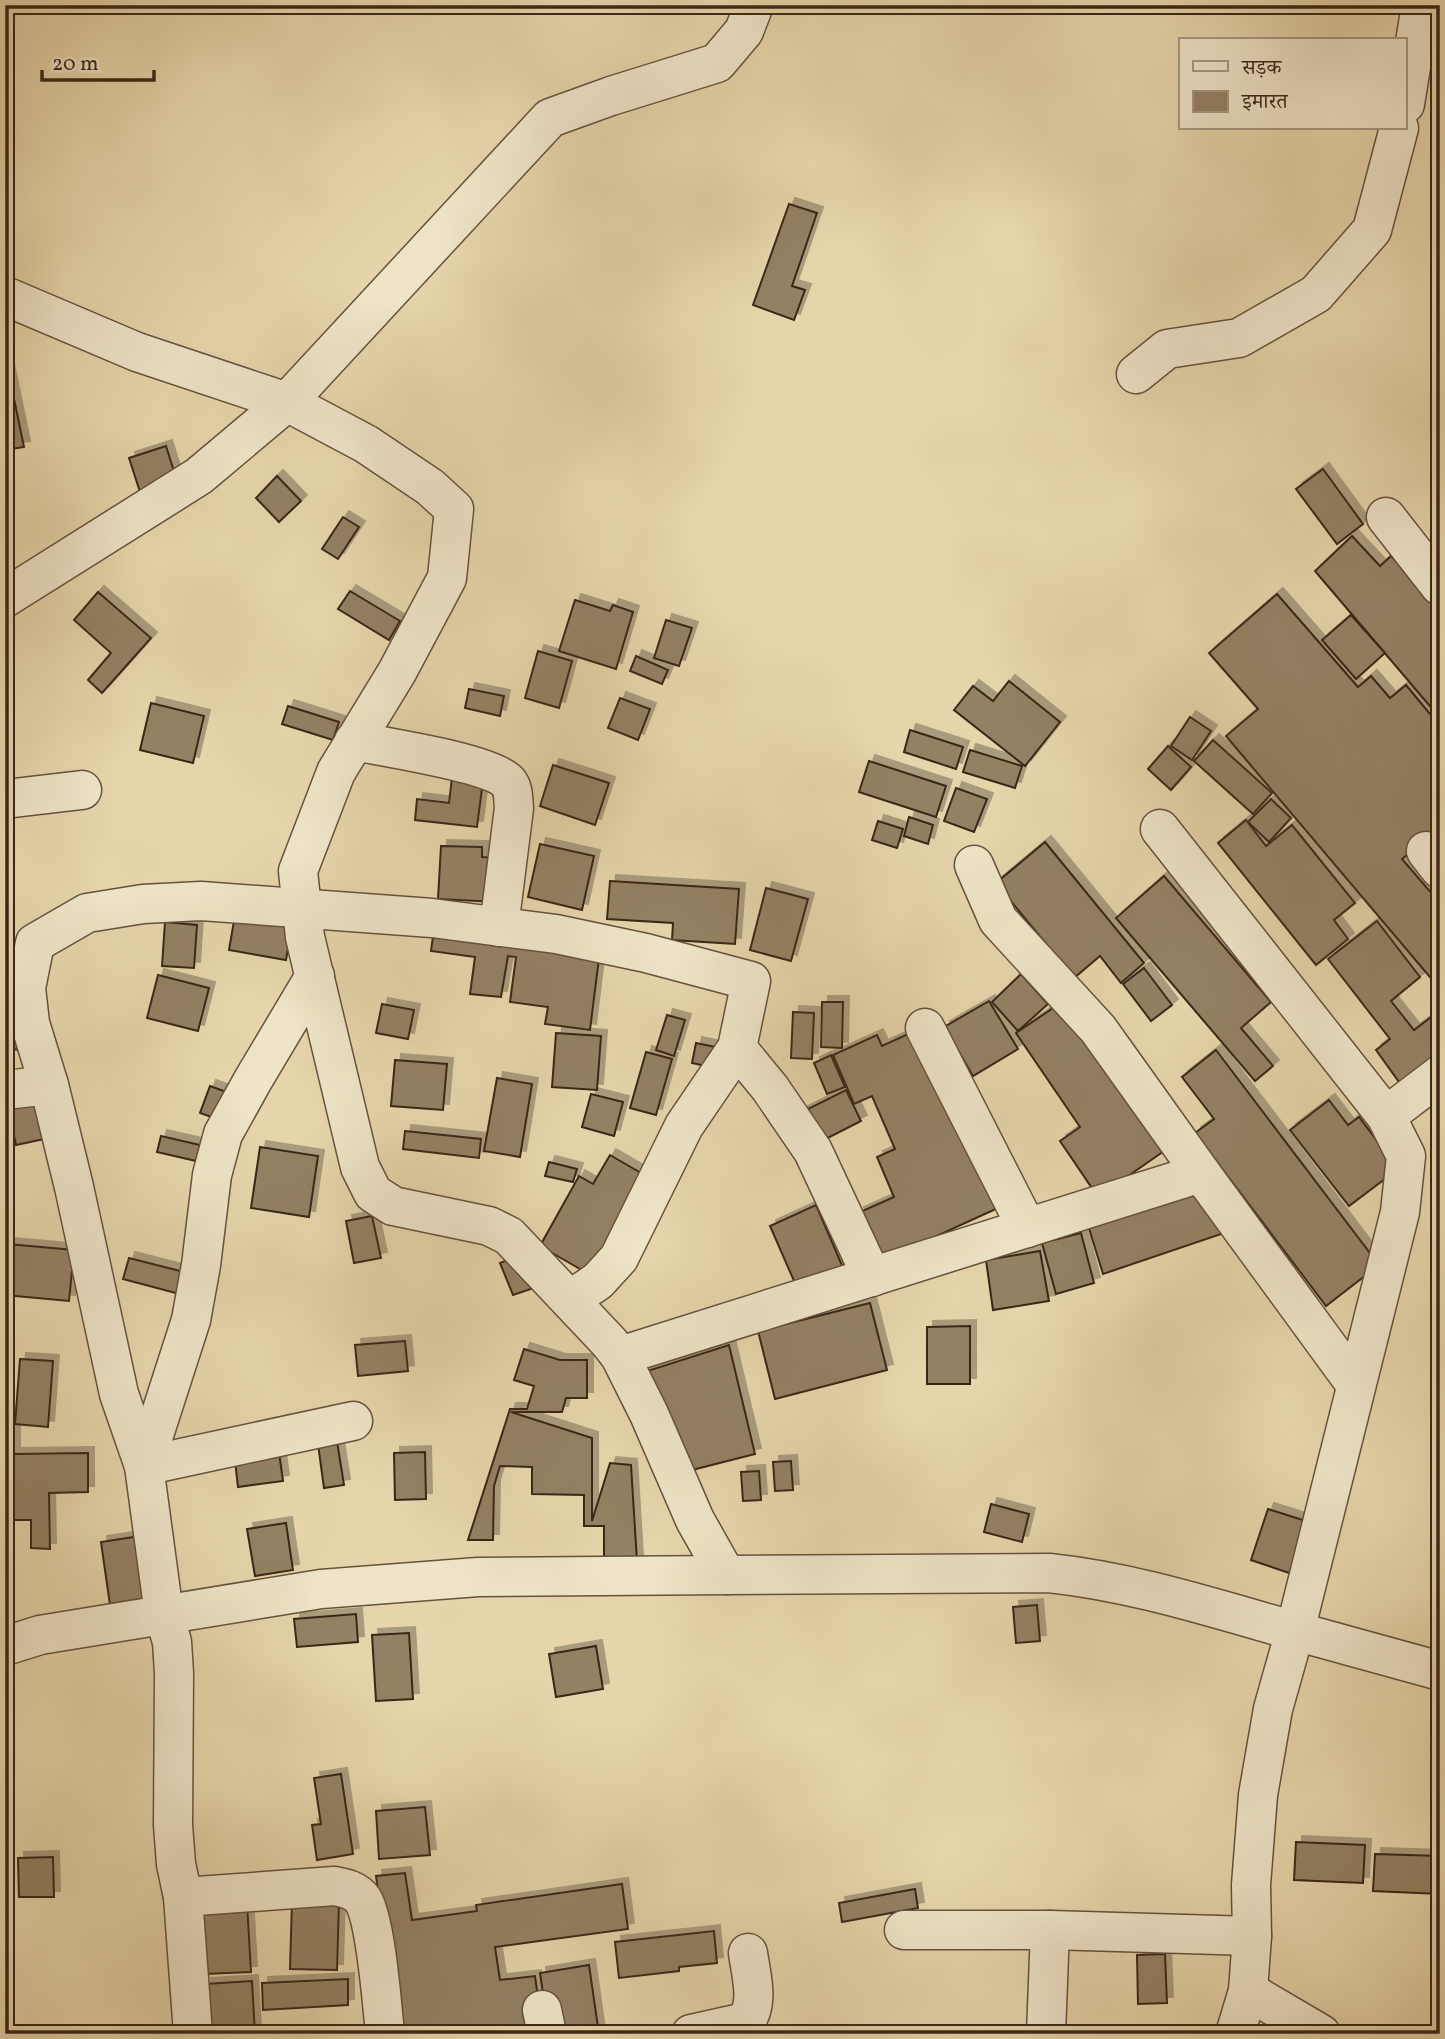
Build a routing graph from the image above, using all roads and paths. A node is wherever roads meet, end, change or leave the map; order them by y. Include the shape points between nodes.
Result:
1 (754, 5) edge
2 (1421, 5) edge
3 (1406, 98) edge
4 (1398, 130) edge
5 (5, 296) edge
6 (1136, 374) dead end
7 (286, 402) junction
8 (1386, 517) dead end
9 (1440, 586) edge
10 (5, 598) edge
11 (354, 741) junction
12 (82, 790) dead end
13 (5, 799) edge
14 (1160, 829) dead end
15 (974, 865) dead end
16 (302, 907) junction
17 (499, 927) junction
18 (315, 976) junction
19 (18, 1022) edge
20 (925, 1028) dead end
21 (737, 1048) junction
22 (1440, 1075) edge
23 (49, 1085) junction
24 (5, 1090) edge
25 (1386, 1116) junction
26 (1200, 1174) junction
27 (1027, 1228) junction
28 (872, 1277) junction
29 (570, 1300) junction
30 (620, 1356) junction
31 (1356, 1385) junction
32 (353, 1421) dead end
33 (144, 1466) junction
34 (726, 1575) junction
35 (164, 1614) junction
36 (1295, 1631) junction
37 (5, 1646) edge
38 (1440, 1671) edge
39 (183, 1897) junction
40 (904, 1930) dead end
41 (1050, 1930) junction
42 (1252, 1936) junction
43 (748, 1953) dead end
44 (1248, 1991) junction
45 (193, 2034) edge
46 (385, 2034) edge
47 (691, 2034) edge
48 (1046, 2034) edge
49 (1235, 2034) edge
50 (1321, 2034) edge

1 - 7 street via 744,31 717,63 550,118
2 - 3 street
4 - 6 street via 1372,230 1316,295 1239,338 1167,349
5 - 7 street via 137,352
7 - 10 street via 199,476
7 - 11 street via 366,444 454,509 447,578
8 - 9 street
11 - 16 street via 336,772 298,871
11 - 17 street via 484,768 508,782 514,808
12 - 13 street
14 - 25 street
15 - 26 street via 998,920 1098,1029
16 - 17 street
16 - 18 street
16 - 19 street via 201,901 87,913 35,943
17 - 21 street via 646,953 751,981
18 - 29 street via 360,1167 373,1193 393,1206 489,1226 509,1236
18 - 33 street via 223,1134 212,1175 191,1320
19 - 23 street
20 - 27 street
21 - 28 street via 813,1151
21 - 29 street via 684,1126 619,1258 598,1281
22 - 25 street
23 - 24 street
23 - 33 street via 119,1394
25 - 31 street via 1406,1156 1400,1212
26 - 27 street
26 - 31 street
27 - 28 street
28 - 30 street
29 - 30 street
30 - 34 street via 695,1520
31 - 36 street
32 - 33 street
33 - 35 street
34 - 35 street via 478,1577 321,1589
34 - 36 street via 1049,1573 1145,1589
35 - 37 street via 40,1634
35 - 39 street via 172,1642 173,1825
36 - 38 street
36 - 42 street via 1273,1709 1258,1795
39 - 45 street
39 - 46 street via 334,1886 352,1890 362,1899 372,1930
40 - 41 street
41 - 42 street
41 - 48 street
42 - 44 street
43 - 47 street via 753,1997 750,2017
44 - 49 street
44 - 50 street

